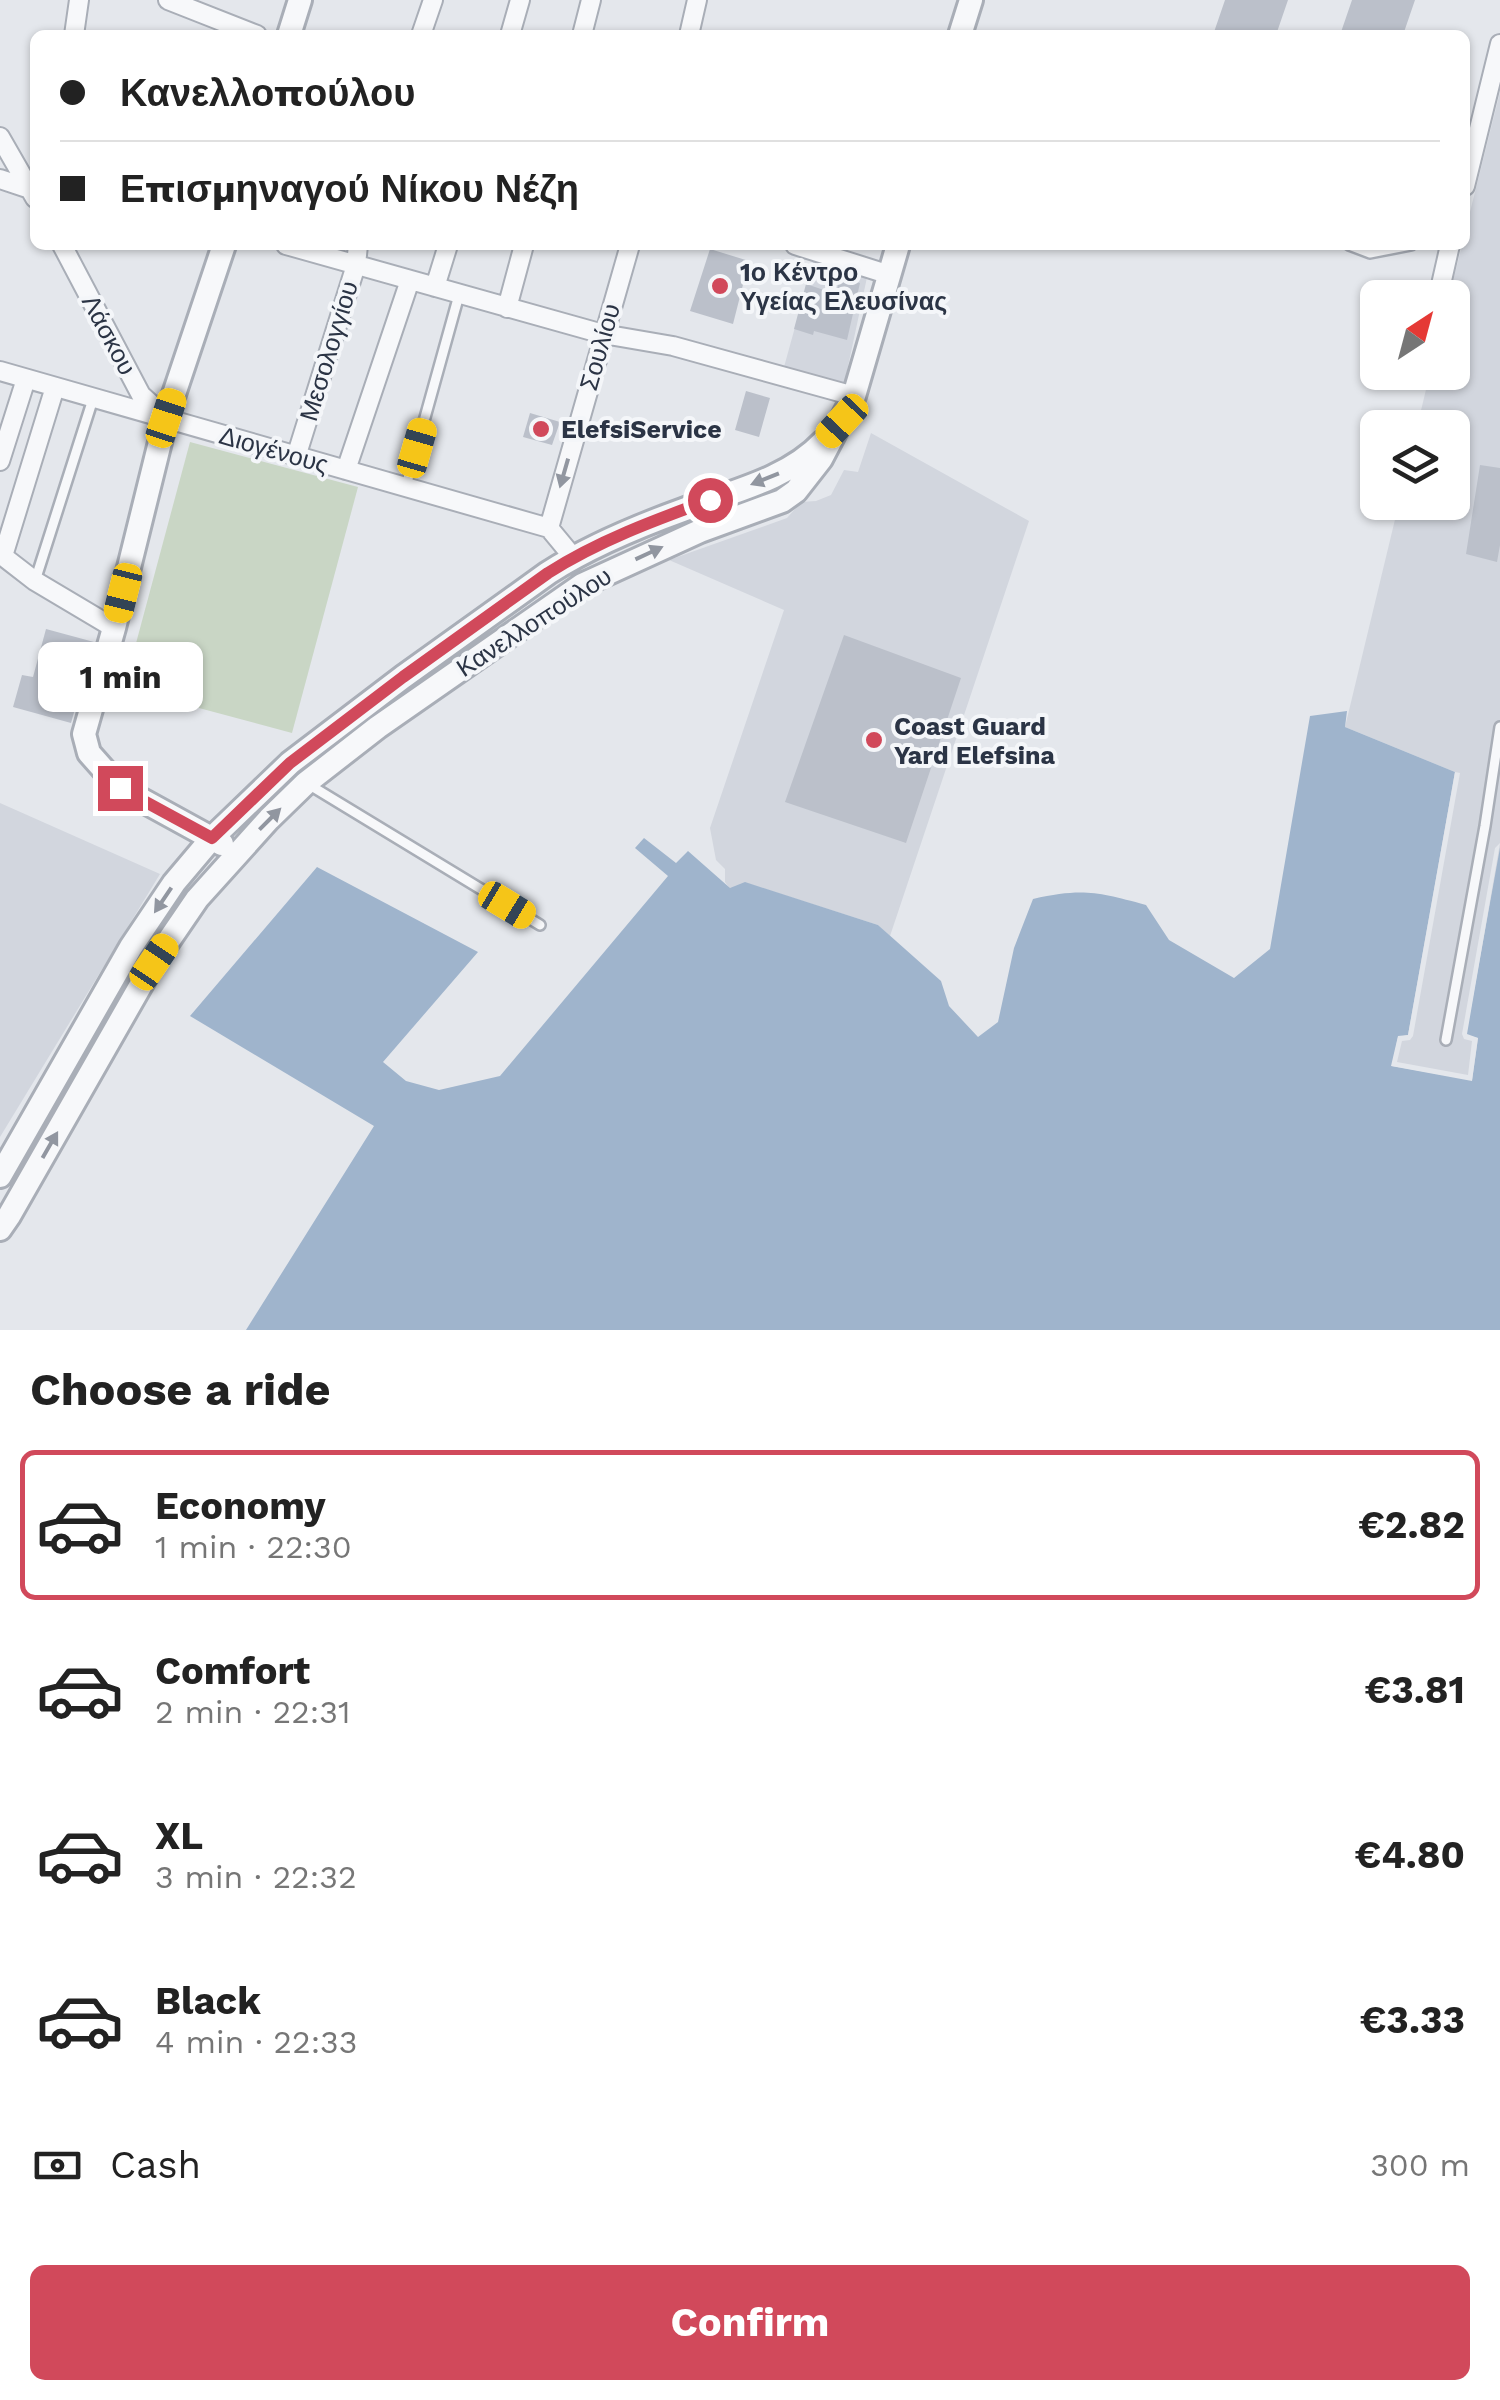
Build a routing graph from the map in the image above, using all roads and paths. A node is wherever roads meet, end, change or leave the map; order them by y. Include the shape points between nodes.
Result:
1 (80, 0) edge
2 (168, 0) edge
3 (300, 0) edge
4 (432, 0) edge
5 (520, 0) edge
6 (591, 0) edge
7 (697, 0) edge
8 (971, 0) edge
9 (75, 30) edge
10 (244, 30) edge
11 (291, 30) edge
12 (423, 30) edge
13 (511, 30) edge
14 (583, 30) edge
15 (691, 30) edge
16 (962, 30) edge
17 (1500, 44) edge
18 (0, 137) edge
19 (1470, 166) edge
20 (0, 179) edge
21 (30, 189) edge
22 (30, 191) edge
23 (65, 250) edge
24 (222, 250) edge
25 (304, 250) edge
26 (357, 250) edge
27 (446, 250) edge
28 (523, 250) edge
29 (628, 250) edge
30 (811, 250) edge
31 (897, 250) edge
32 (1449, 250) edge
33 (356, 264) junction
34 (890, 275) junction
35 (410, 280) junction
36 (1442, 280) edge
37 (435, 286) junction
38 (459, 295) junction
39 (507, 308) junction
40 (602, 334) junction
41 (0, 371) edge
42 (26, 379) junction
43 (54, 388) junction
44 (854, 396) junction
45 (93, 399) junction
46 (166, 418) junction
47 (842, 421) junction
48 (296, 456) junction
49 (0, 461) edge
50 (346, 470) junction
51 (406, 486) junction
52 (548, 528) junction
53 (2, 555) edge
54 (573, 557) junction
55 (35, 580) junction
56 (114, 628) junction
57 (1500, 727) edge
58 (290, 763) junction
59 (306, 783) junction
60 (212, 838) junction
61 (237, 854) junction
62 (540, 925) dead end
63 (1446, 1040) dead end
64 (0, 1176) edge
65 (0, 1228) edge

1 - 9 street
2 - 10 street
3 - 11 street
4 - 12 street
5 - 13 street
6 - 14 street
7 - 15 street
8 - 16 street
17 - 19 street
18 - 21 street
20 - 22 street
23 - 46 street, Λάσκου via 140,395
24 - 46 street
25 - 33 street
26 - 33 street, Μεσολογγίου
27 - 37 street
28 - 39 street
29 - 40 street, Σουλίου
30 - 34 street
31 - 34 street
32 - 36 street
33 - 35 street
33 - 48 street, Μεσολογγίου
34 - 44 street
35 - 37 street
35 - 50 street
37 - 38 street
38 - 39 street
38 - 51 lane
39 - 40 street
40 - 44 street via 673,346
40 -> 52 street, Σουλίου
41 - 42 street, Διογένους
42 - 43 street, Διογένους
42 - 49 street
43 - 45 street, Διογένους
43 - 53 street
44 - 47 street
45 - 46 street, Διογένους
45 - 55 lane
46 - 48 street, Διογένους
46 - 56 street
47 -> 54 street, Κανελλοπούλου via 788,469
59 -> 47 street, Κανελλοπούλου via 582,585 700,530 782,501 811,474
48 - 50 street, Διογένους
50 - 51 street, Διογένους
51 - 52 street, Διογένους
52 - 54 street
53 - 55 street
54 - 58 street, Κανελλοπούλου
55 - 56 street
56 - 60 street via 84,734 89,753 120,788
57 - 63 lane
58 - 59 lane
58 - 60 street, Κανελλοπούλου
61 -> 59 street, Κανελλοπούλου
59 - 62 lane
60 - 61 street
60 -> 64 street, Κανελλοπούλου via 132,947
65 -> 61 street, Κανελλοπούλου via 154,962

